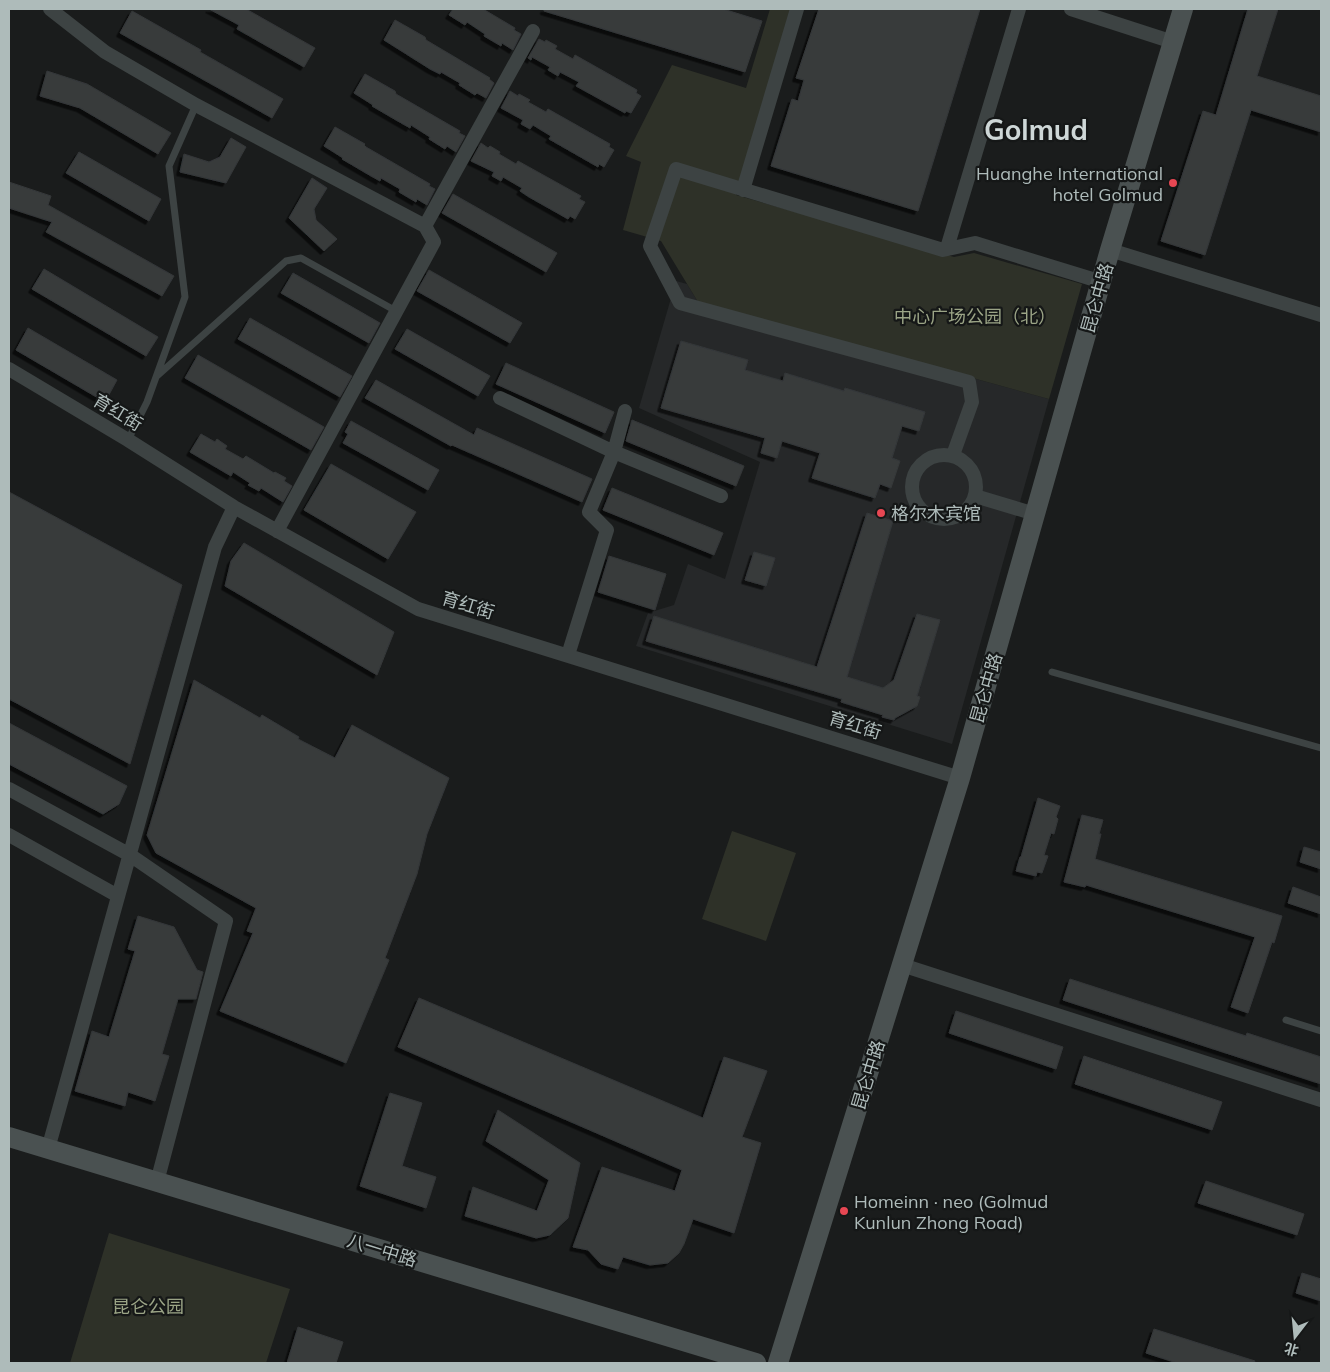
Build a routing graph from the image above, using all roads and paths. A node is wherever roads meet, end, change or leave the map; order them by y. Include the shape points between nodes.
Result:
1 (50, 9) edge
2 (797, 9) edge
3 (1019, 9) edge
4 (1071, 9) edge
5 (1183, 9) edge
6 (533, 31) dead end
7 (1173, 42) junction
8 (196, 105) junction
9 (743, 190) junction
10 (425, 226) junction
11 (947, 248) junction
12 (1110, 250) junction
13 (1102, 282) junction
14 (396, 311) junction
15 (1321, 315) edge
16 (9, 369) edge
17 (155, 378) junction
18 (500, 398) dead end
19 (625, 411) dead end
20 (128, 440) junction
21 (614, 452) junction
22 (953, 456) junction
23 (721, 496) dead end
24 (975, 496) junction
25 (234, 507) junction
26 (1036, 514) junction
27 (277, 531) junction
28 (568, 656) junction
29 (1052, 672) dead end
30 (1321, 748) edge
31 (960, 778) junction
32 (9, 790) edge
33 (9, 835) edge
34 (130, 855) junction
35 (118, 896) junction
36 (902, 965) junction
37 (1286, 1020) dead end
38 (1321, 1031) edge
39 (1321, 1100) edge
40 (9, 1137) edge
41 (48, 1149) junction
42 (157, 1182) junction
43 (756, 1363) edge
44 (778, 1363) edge

1 - 8 street via 105,52
2 - 9 street
3 - 11 street
4 - 7 street
5 - 7 main road, 昆仑中路
6 - 10 street
7 - 12 main road, 昆仑中路
8 - 10 street
8 - 17 lane via 169,166 184,297
9 - 11 street via 943,250
9 - 22 street via 676,169 650,246 680,302 969,382 972,402
10 - 14 street via 434,242
11 - 13 street via 976,243
12 - 13 main road, 昆仑中路
12 - 15 street
13 - 26 main road, 昆仑中路
14 - 17 lane via 301,258 286,261
14 - 27 street
16 - 20 street, 育红街
17 - 20 lane
18 - 21 street
19 - 21 street
20 - 25 street, 育红街
21 - 23 street
21 - 28 street via 589,512 607,530
22 - 24 street via 970,467 975,476
22 - 24 street via 931,457 914,472 911,483 916,505 934,518 945,519 964,512
24 - 26 street
25 - 27 street, 育红街
25 - 34 street via 215,547
26 - 31 main road, 昆仑中路
27 - 28 street, 育红街 via 418,609
28 - 31 street, 育红街
29 - 30 lane
31 - 36 main road, 昆仑中路
32 - 34 street
33 - 35 street
34 - 35 street
34 - 42 street via 226,921
35 - 41 street
36 - 39 street
36 - 44 main road, 昆仑中路
37 - 38 lane
40 - 41 main road, 八一中路
41 - 42 main road, 八一中路
42 - 43 main road, 八一中路

